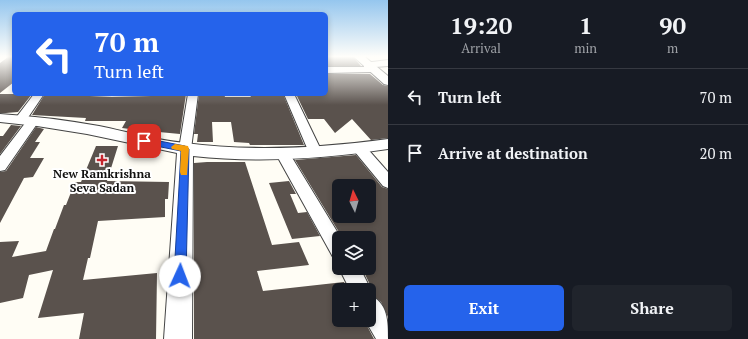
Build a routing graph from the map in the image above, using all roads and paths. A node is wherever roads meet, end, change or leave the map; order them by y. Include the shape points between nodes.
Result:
1 (377, 73) edge
2 (388, 82) edge
3 (39, 96) edge
4 (193, 96) edge
5 (290, 96) edge
6 (0, 118) edge
7 (27, 120) junction
8 (388, 144) edge
9 (185, 149) junction
10 (360, 149) junction
11 (315, 152) junction
12 (283, 154) junction
13 (0, 166) edge
14 (388, 182) edge
15 (332, 239) edge
16 (376, 318) edge
17 (178, 339) edge
18 (388, 339) edge

1 - 2 street
3 - 7 street
4 - 9 street
5 - 11 street
6 - 7 street
7 - 9 street via 100,131
7 - 13 street
8 - 10 street
9 - 12 street
9 - 17 street
10 - 11 street
10 - 14 street
11 - 12 street
12 - 15 street
16 - 18 street

